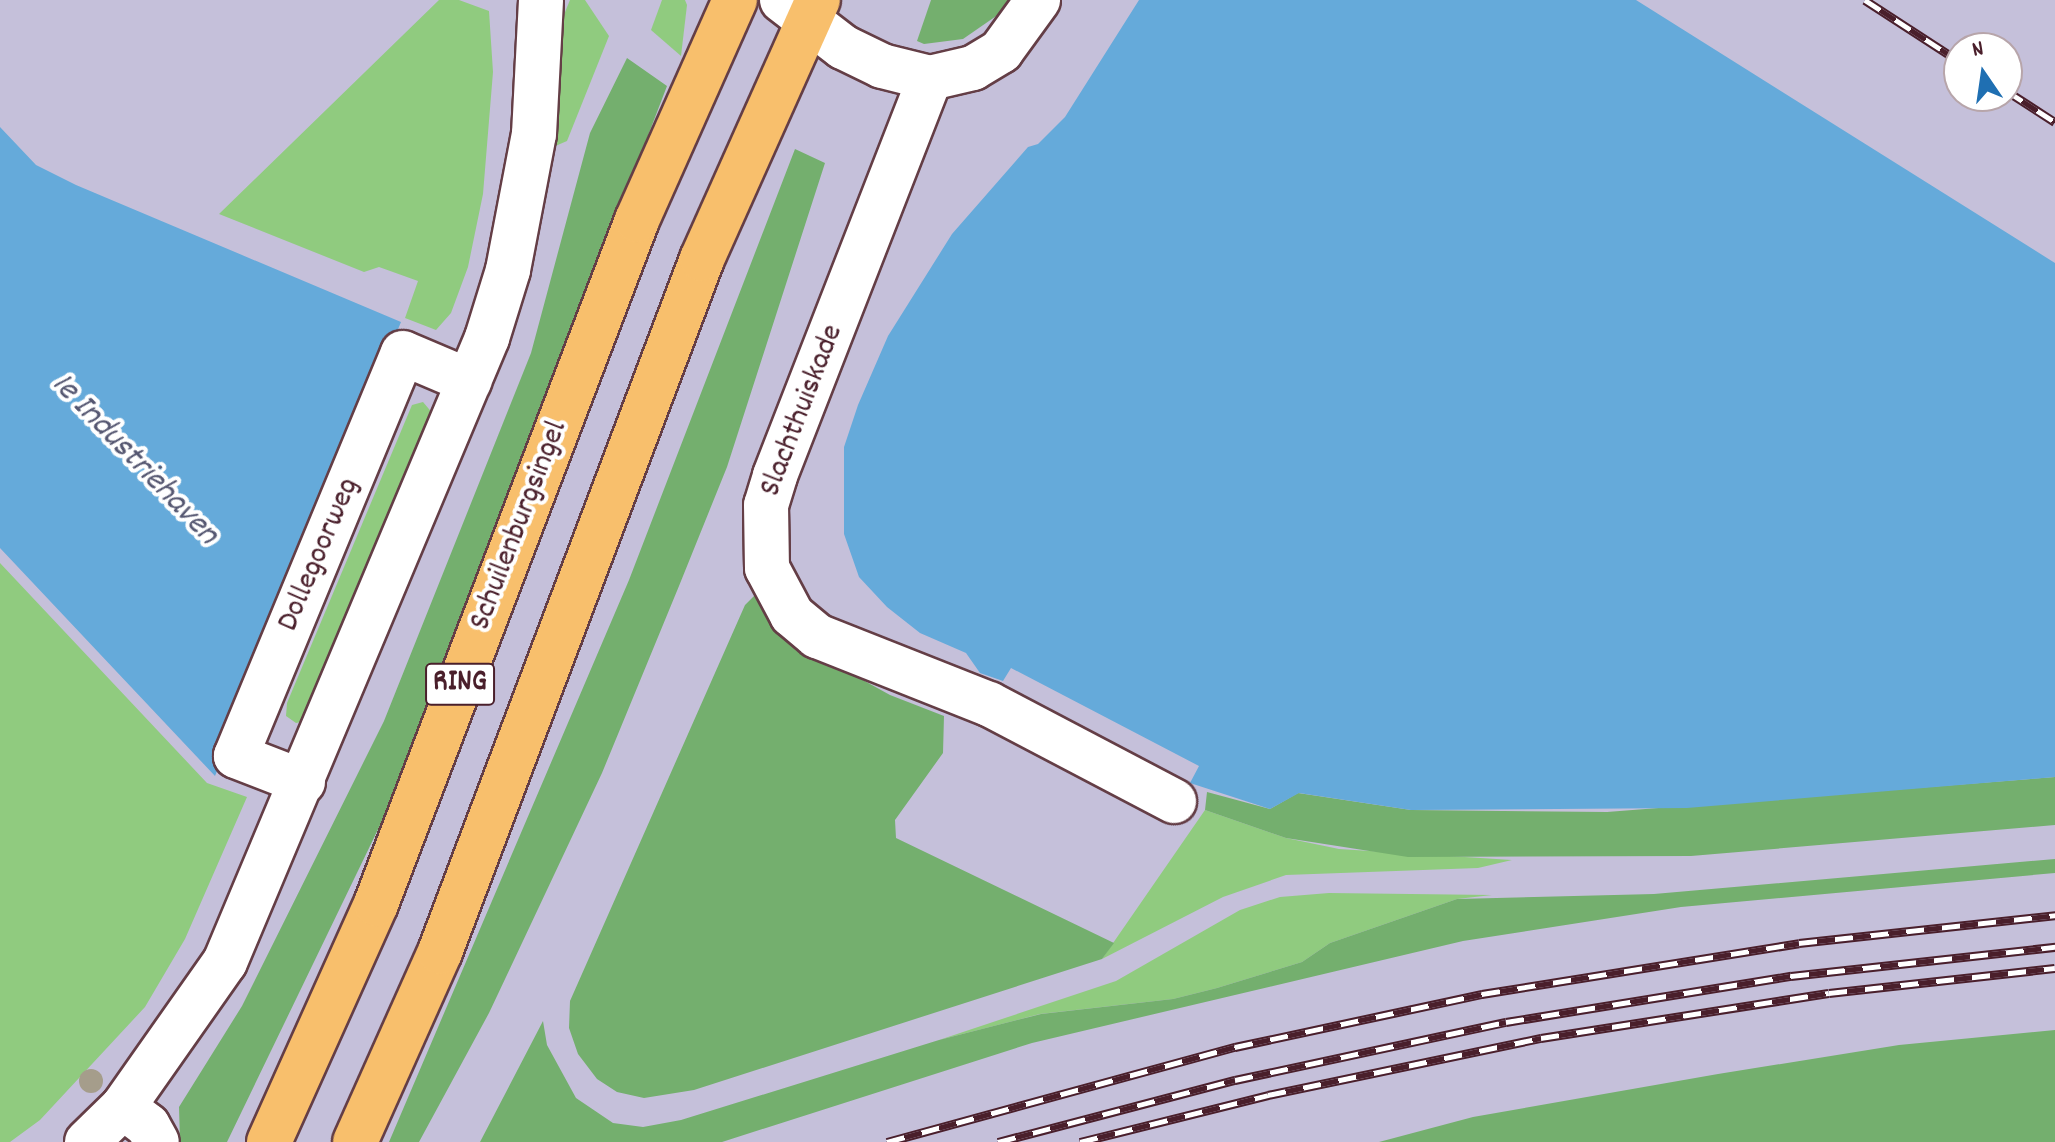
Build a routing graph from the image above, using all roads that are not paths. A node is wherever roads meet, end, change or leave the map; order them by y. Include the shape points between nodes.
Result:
1 (541, 0) edge
2 (735, 0) edge
3 (1038, 0) edge
4 (803, 7) edge
5 (930, 78) junction
6 (469, 381) junction
7 (303, 782) junction
8 (1174, 801) dead end
9 (123, 1107) junction
10 (87, 1142) edge
11 (157, 1142) edge
12 (269, 1142) edge
13 (355, 1142) edge

1 - 6 street via 534,134 522,205 508,270
2 - 12 main road, Schuilenburgsingel / RING via 637,220 376,904
3 - 5 street via 1001,51 973,68
4 - 5 street via 843,47 882,66
4 - 13 main road, RING via 440,952
5 - 8 street, Slachthuiskade via 775,476 766,505 767,568 792,615 817,636 989,704
6 - 7 street
6 - 7 street, Dollegoorweg via 403,353 236,756
7 - 9 street via 225,962
9 - 10 street
9 - 11 street via 148,1126

